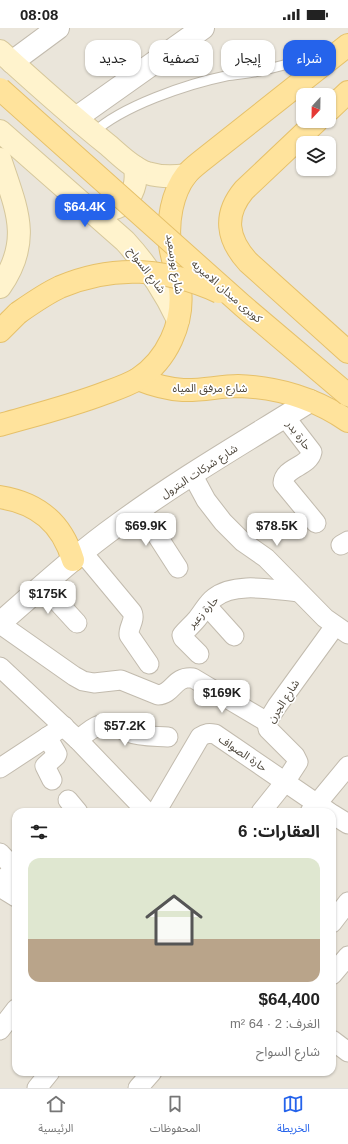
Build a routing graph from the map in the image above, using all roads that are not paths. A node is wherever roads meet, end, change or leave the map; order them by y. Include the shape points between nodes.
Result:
1 (58, 28) edge
2 (203, 28) edge
3 (348, 45) edge
4 (6, 57) edge
5 (0, 89) edge
6 (348, 92) edge
7 (336, 103) edge
8 (76, 118) junction
9 (310, 128) edge
10 (0, 131) edge
11 (93, 133) junction
12 (0, 159) edge
13 (135, 167) junction
14 (186, 175) junction
15 (85, 205) junction
16 (0, 287) edge
17 (243, 306) junction
18 (178, 320) junction
19 (0, 331) edge
20 (348, 352) edge
21 (138, 379) junction
22 (348, 395) edge
23 (310, 400) junction
24 (285, 417) junction
25 (348, 421) edge
26 (0, 425) edge
27 (192, 474) junction
28 (0, 497) edge
29 (140, 509) junction
30 (316, 523) dead end
31 (78, 557) junction
32 (178, 568) dead end
33 (43, 586) junction
34 (299, 592) junction
35 (207, 606) junction
36 (77, 623) dead end
37 (0, 624) edge
38 (342, 630) edge
39 (234, 636) dead end
40 (199, 654) dead end
41 (149, 664) dead end
42 (0, 667) edge
43 (267, 722) junction
44 (64, 726) junction
45 (47, 737) junction
46 (168, 737) dead end
47 (78, 740) junction
48 (348, 766) edge
49 (0, 768) edge
50 (52, 780) dead end
51 (285, 782) junction
52 (142, 808) edge
53 (158, 808) edge
54 (264, 808) edge
55 (319, 808) edge
56 (323, 808) edge
57 (336, 818) edge
58 (348, 824) edge
59 (0, 853) edge
60 (12, 865) edge
61 (12, 871) edge
62 (0, 882) edge
63 (0, 887) edge
64 (12, 895) edge
65 (348, 902) edge
66 (336, 918) edge
67 (348, 956) edge
68 (336, 970) edge
69 (12, 1014) edge
70 (0, 1030) edge
71 (336, 1043) edge
72 (348, 1052) edge
73 (47, 1076) edge
74 (37, 1088) edge

1 - 4 street
2 - 8 street
3 - 11 lane, شارع بورسعيد via 288,64 220,78 162,96 131,109
3 - 14 main road, شارع بورسعيد
4 - 8 main road
5 - 17 main road, كوبرى ميدان الاميريه, bridge
6 - 7 main road
8 - 11 main road
9 - 20 main road via 236,199 230,220 231,231 234,243 248,262
10 - 15 main road, شارع السواح
11 - 13 main road
12 - 16 main road via 18,214 20,230 14,261
13 - 14 main road via 160,176
13 - 15 main road via 135,185 127,201 111,210 102,211
14 - 18 main road, شارع بورسعيد via 172,208 169,226 170,244 180,291
15 - 18 main road, شارع السواح via 142,259 160,285
17 - 19 main road, bridge via 222,293 194,281 153,272 129,272 93,277 59,288 18,313
17 - 22 main road, كوبرى ميدان الاميريه, bridge
18 - 21 main road, شارع بورسعيد via 168,347 150,370
21 - 23 main road, شارع مرفق المياه via 160,387 184,390 240,386 261,388
21 - 26 main road, شارع بورسعيد via 91,398
23 - 24 street, شارع شركات البترول
23 - 25 main road, شارع مرفق المياه
24 - 27 street, شارع شركات البترول
24 - 30 street, حارة بدر via 312,452 310,458 285,475 283,483
27 - 29 street, شارع شركات البترول
27 - 34 street via 206,500 223,522 243,542 266,558
28 - 31 main road via 24,503 46,516
29 - 31 street, شارع شركات البترول
29 - 32 street
31 - 33 street, شارع شركات البترول
31 - 41 street via 132,612 134,619 129,635
33 - 36 street
33 - 37 street, شارع شركات البترول
34 - 35 street, حارة زعير via 234,589 214,598
34 - 38 street via 315,609
35 - 39 street
35 - 40 street, حارة زعير via 182,635
37 - 43 street via 83,681 94,683 121,680 163,695 179,681 192,678
38 - 43 street, شارع الجرن via 277,706
42 - 44 street
43 - 51 street, شارع الجرن via 268,729 297,758 296,765
44 - 45 street
44 - 47 street
45 - 49 street
45 - 50 street via 57,754 45,766
46 - 47 street via 141,735 104,724
47 - 52 street
48 - 56 street
51 - 53 street, حارة الصواف via 215,734 205,734 200,737
51 - 54 street, شارع الجرن
51 - 55 street, حارة الصواف
57 - 58 street, حارة الصواف
59 - 60 street
61 - 62 street
63 - 64 street
65 - 66 street
67 - 68 street
69 - 70 street
71 - 72 street
73 - 74 street

